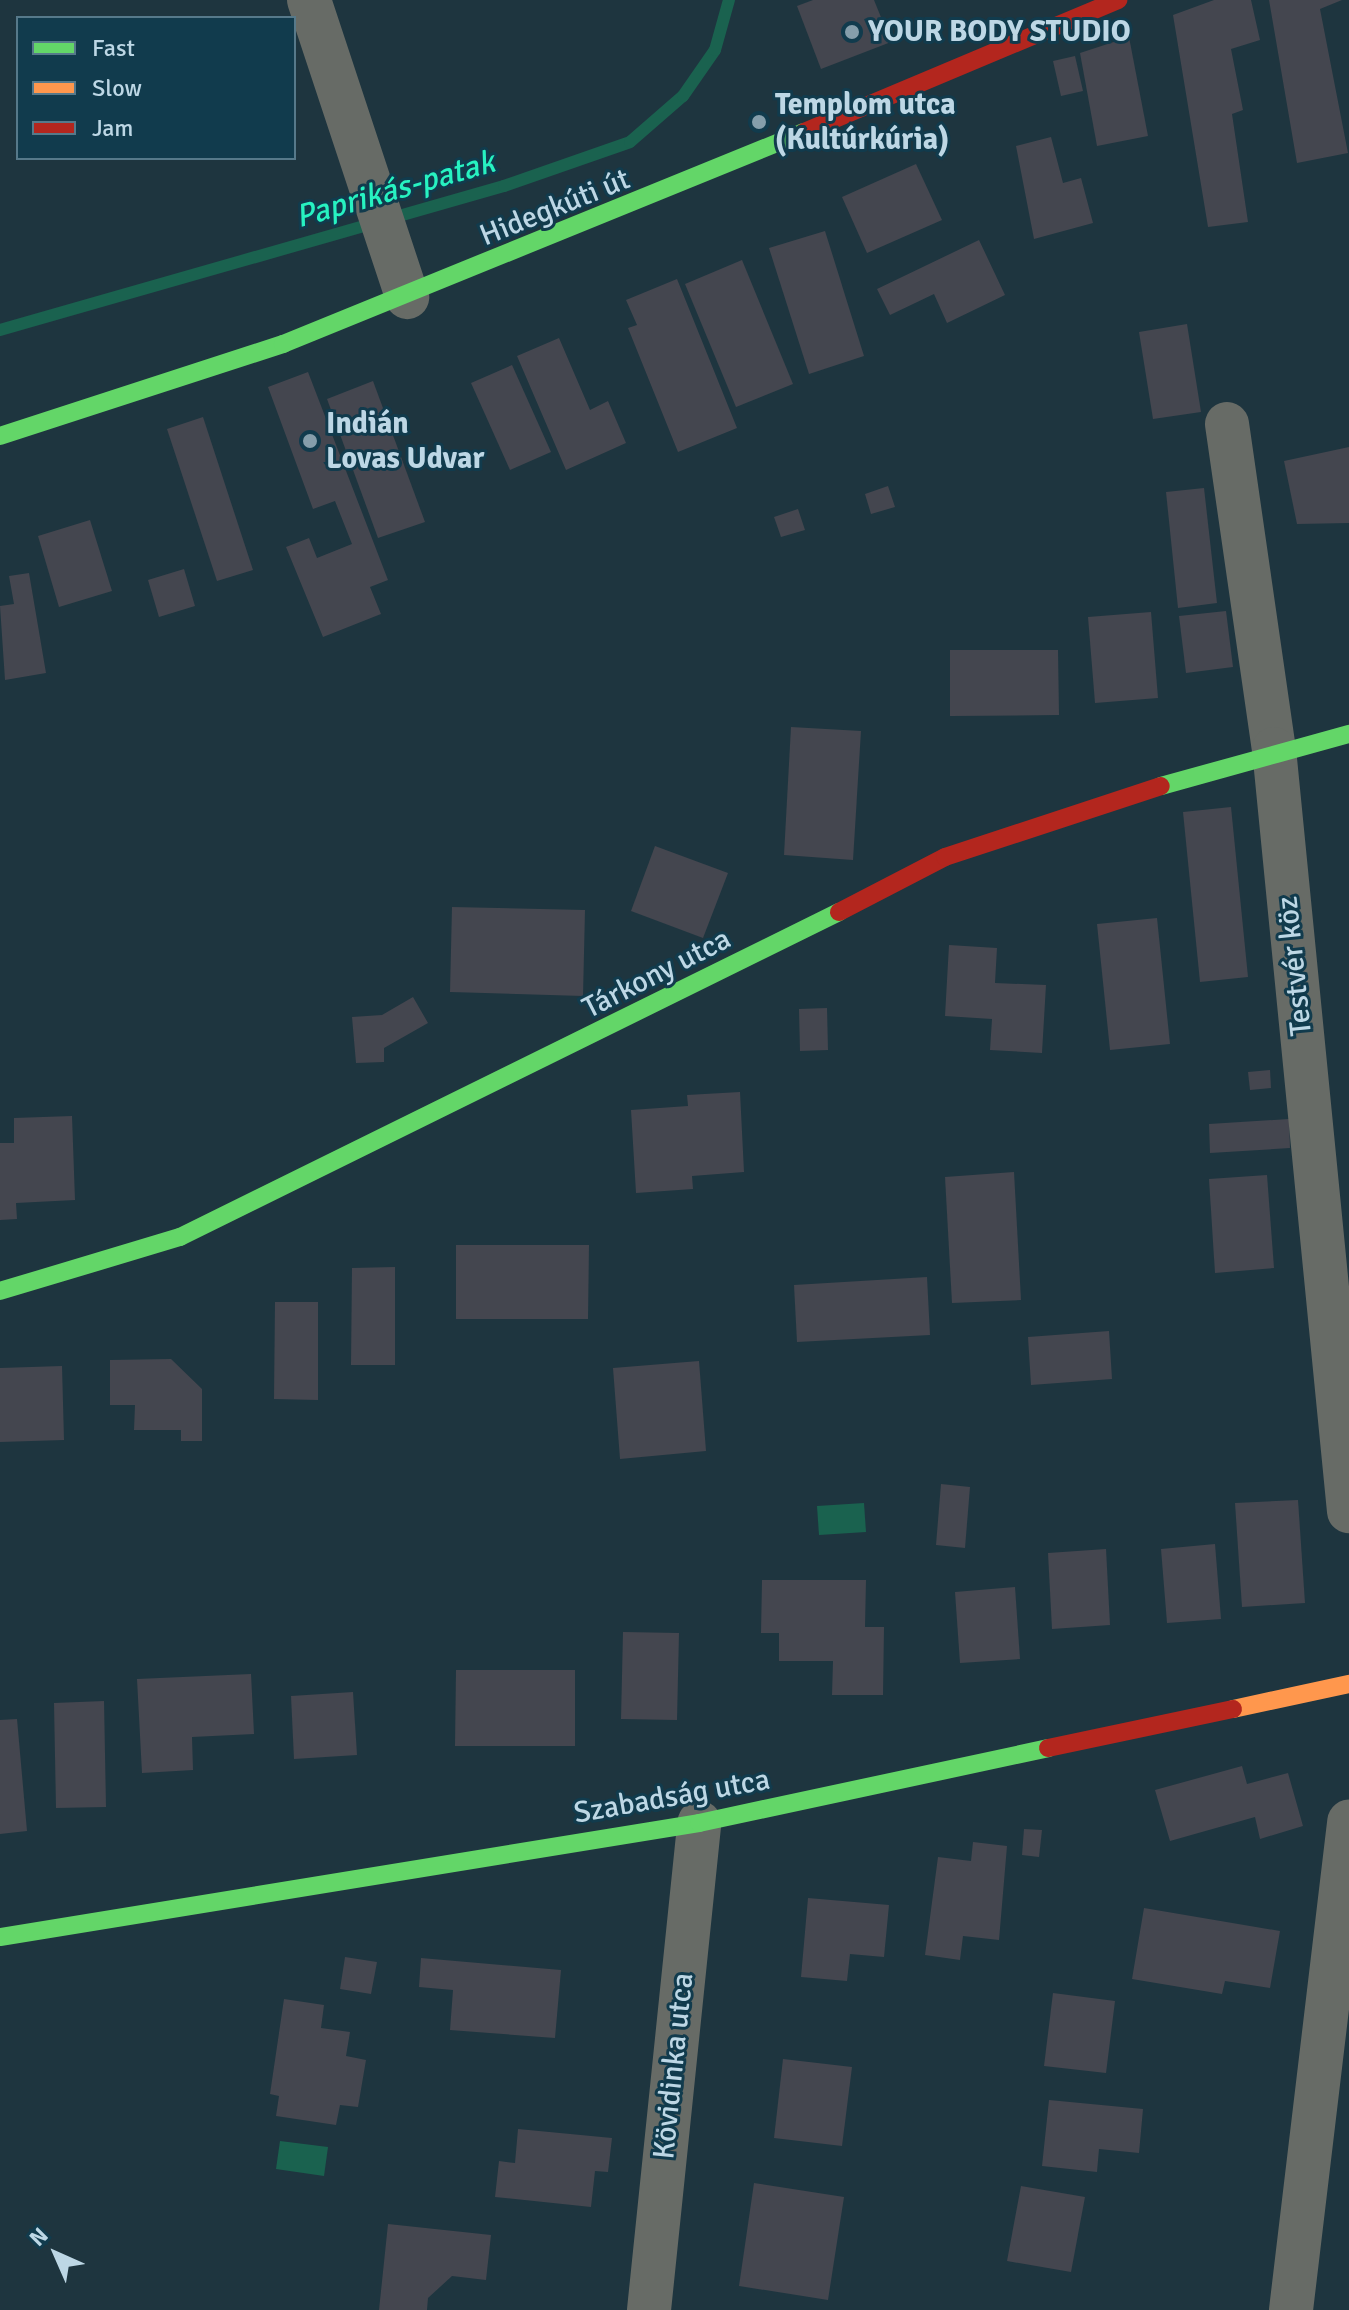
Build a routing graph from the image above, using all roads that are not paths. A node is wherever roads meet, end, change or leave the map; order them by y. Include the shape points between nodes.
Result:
1 (309, 0) edge
2 (1118, 0) edge
3 (400, 278) junction
4 (1227, 424) dead end
5 (0, 436) edge
6 (1349, 734) edge
7 (1274, 749) junction
8 (0, 1291) edge
9 (1349, 1511) edge
10 (1349, 1684) edge
11 (1349, 1821) edge
12 (699, 1823) junction
13 (0, 1937) edge
14 (649, 2310) edge
15 (1291, 2310) edge

1 - 3 street
2 - 3 street, Hidegkúti út
3 - 5 street, Hidegkúti út
4 - 7 street, Testvér köz
6 - 7 street, Tárkony utca
7 - 8 street, Tárkony utca via 945,857 614,1028 180,1237
7 - 9 street, Testvér köz
10 - 12 street, Szabadság utca
11 - 15 street
12 - 13 street, Szabadság utca
12 - 14 street, Kövidinka utca

